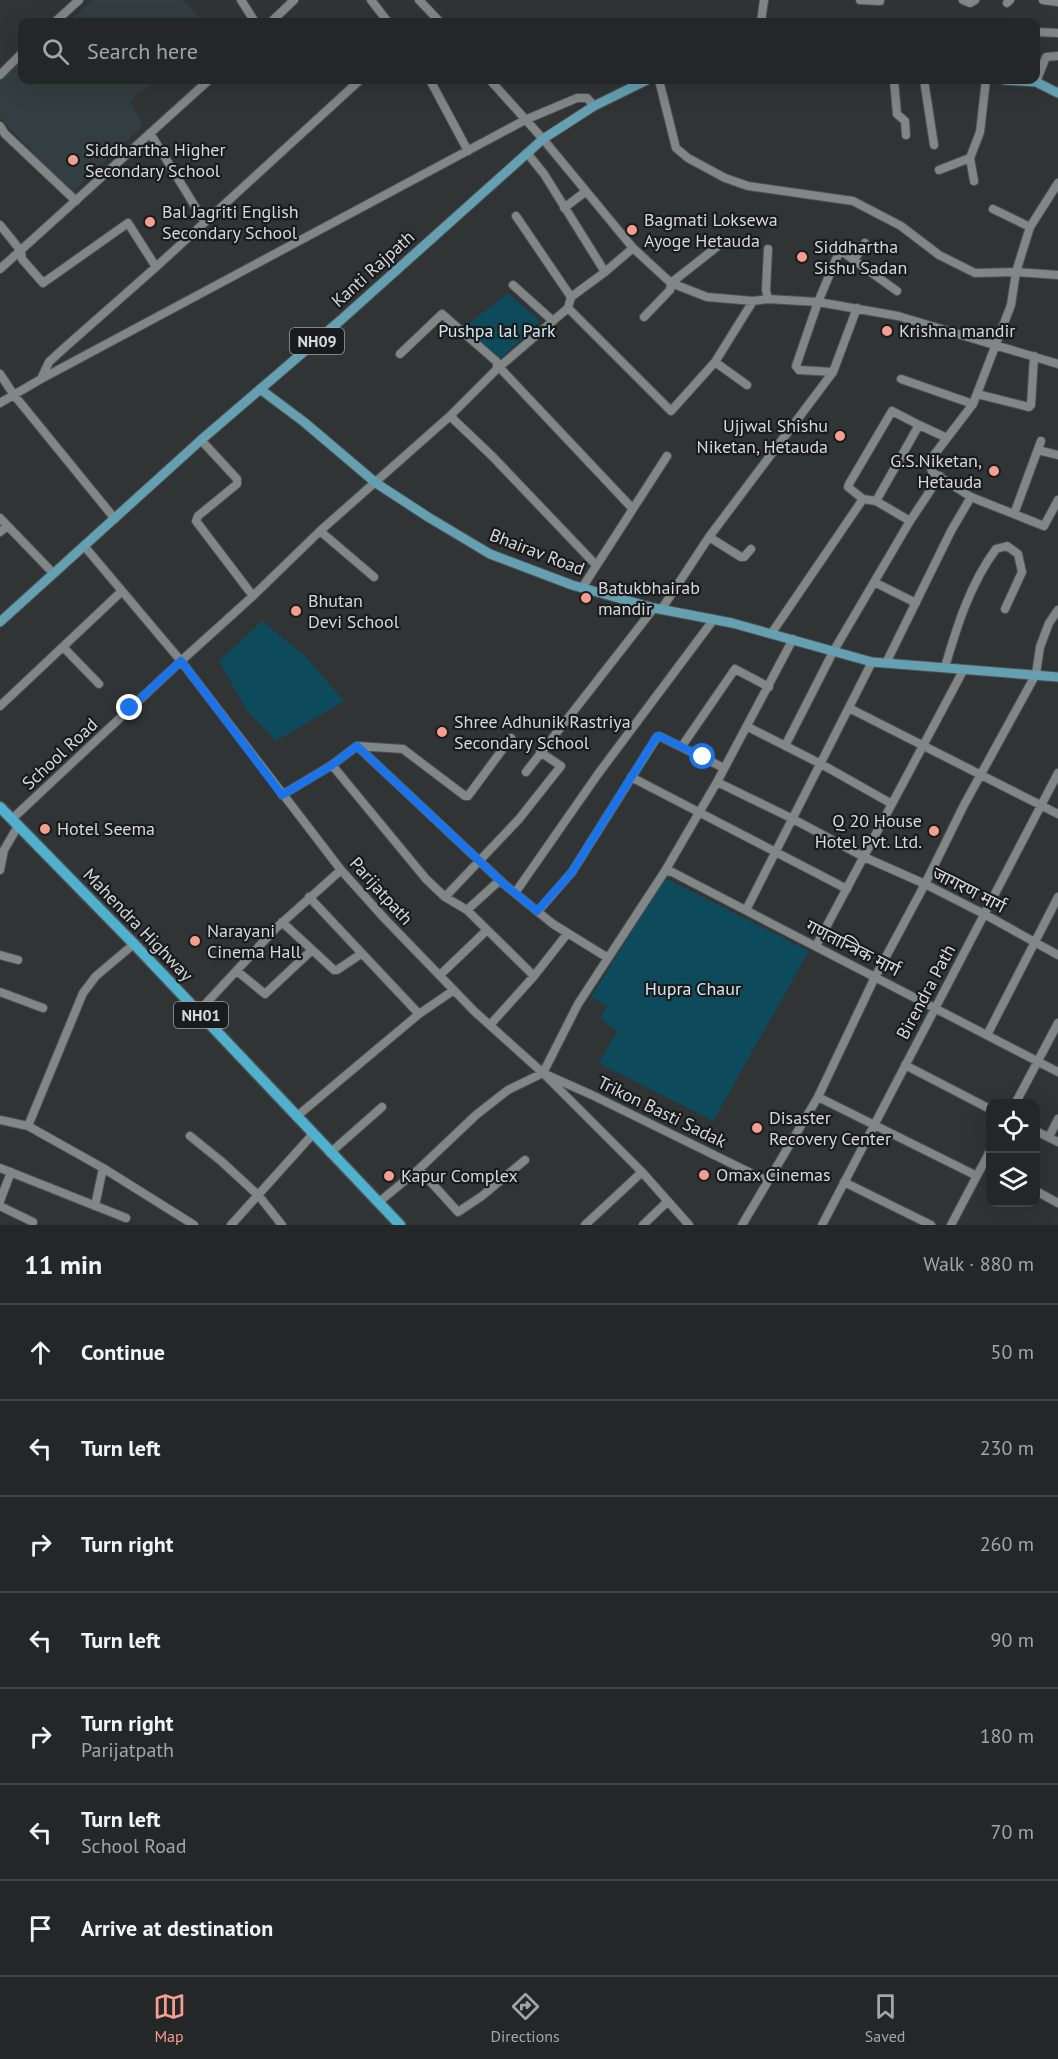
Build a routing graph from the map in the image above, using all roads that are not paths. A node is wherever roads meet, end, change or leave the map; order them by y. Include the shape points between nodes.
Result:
1 (79, 0) edge
2 (241, 0) edge
3 (294, 0) edge
4 (371, 0) edge
5 (419, 0) edge
6 (764, 0) edge
7 (860, 0) edge
8 (963, 0) edge
9 (975, 0) edge
10 (1043, 0) edge
11 (880, 1) edge
12 (1058, 2) edge
13 (59, 18) edge
14 (252, 18) edge
15 (275, 18) edge
16 (385, 18) edge
17 (434, 18) edge
18 (762, 18) edge
19 (1040, 32) edge
20 (1058, 33) edge
21 (1058, 56) edge
22 (18, 57) edge
23 (1040, 71) edge
24 (0, 75) edge
25 (205, 84) edge
26 (356, 84) edge
27 (432, 84) edge
28 (494, 84) edge
29 (639, 84) edge
30 (660, 84) edge
31 (894, 84) edge
32 (925, 84) edge
33 (986, 84) edge
34 (1039, 84) edge
35 (1058, 93) edge
36 (594, 106) junction
37 (525, 120) junction
38 (0, 126) edge
39 (150, 133) junction
40 (906, 135) dead end
41 (543, 139) junction
42 (934, 145) dead end
43 (468, 151) junction
44 (527, 153) junction
45 (970, 158) junction
46 (939, 170) dead end
47 (975, 181) dead end
48 (1058, 183) edge
49 (585, 192) junction
50 (76, 201) junction
51 (564, 208) junction
52 (993, 209) dead end
53 (516, 216) dead end
54 (204, 221) junction
55 (0, 225) edge
56 (1030, 228) junction
57 (866, 243) dead end
58 (718, 246) dead end
59 (633, 248) junction
60 (768, 249) dead end
61 (21, 251) junction
62 (854, 260) junction
63 (156, 267) junction
64 (0, 269) edge
65 (605, 272) junction
66 (1016, 272) junction
67 (1058, 275) edge
68 (671, 283) junction
69 (513, 285) dead end
70 (897, 291) dead end
71 (571, 297) junction
72 (768, 299) junction
73 (753, 301) junction
74 (818, 302) junction
75 (568, 308) junction
76 (857, 308) junction
77 (644, 317) dead end
78 (553, 321) junction
79 (997, 345) junction
80 (399, 354) dead end
81 (1034, 357) junction
82 (715, 362) junction
83 (1058, 364) edge
84 (499, 368) junction
85 (834, 372) junction
86 (0, 374) edge
87 (42, 379) junction
88 (902, 379) dead end
89 (747, 385) dead end
90 (260, 389) junction
91 (977, 394) junction
92 (14, 395) junction
93 (0, 403) edge
94 (973, 404) junction
95 (450, 416) junction
96 (919, 425) junction
97 (947, 438) junction
98 (201, 440) junction
99 (1041, 441) dead end
100 (1038, 450) junction
101 (1058, 455) edge
102 (667, 456) dead end
103 (939, 476) junction
104 (376, 483) junction
105 (971, 497) junction
106 (863, 499) junction
107 (1058, 500) edge
108 (876, 501) junction
109 (632, 508) junction
110 (1014, 514) junction
111 (0, 518) edge
112 (115, 519) junction
113 (910, 521) junction
114 (7, 526) junction
115 (320, 531) junction
116 (0, 532) edge
117 (709, 537) junction
118 (85, 546) junction
119 (751, 549) dead end
120 (596, 565) junction
121 (53, 573) junction
122 (374, 577) dead end
123 (874, 582) junction
124 (582, 588) junction
125 (122, 591) junction
126 (253, 596) junction
127 (916, 603) junction
128 (657, 609) junction
129 (1005, 609) dead end
130 (1058, 610) edge
131 (714, 619) junction
132 (0, 622) edge
133 (771, 634) junction
134 (793, 639) junction
135 (64, 648) junction
136 (833, 652) junction
137 (181, 661) junction
138 (872, 662) junction
139 (886, 663) junction
140 (945, 667) junction
141 (964, 669) junction
142 (1036, 674) junction
143 (1058, 676) edge
144 (99, 684) dead end
145 (769, 687) junction
146 (0, 706) edge
147 (849, 708) junction
148 (748, 727) junction
149 (512, 738) dead end
150 (357, 746) junction
151 (682, 746) junction
152 (785, 746) junction
153 (923, 746) junction
154 (540, 752) junction
155 (820, 764) junction
156 (332, 765) junction
157 (724, 768) junction
158 (526, 772) dead end
159 (1058, 773) edge
160 (981, 775) junction
161 (631, 777) junction
162 (717, 782) junction
163 (282, 795) junction
164 (892, 804) junction
165 (1041, 806) junction
166 (0, 807) edge
167 (699, 812) junction
168 (1058, 814) edge
169 (793, 819) junction
170 (14, 826) junction
171 (0, 839) edge
172 (775, 853) junction
173 (864, 857) junction
174 (480, 862) junction
175 (0, 870) edge
176 (341, 870) junction
177 (666, 871) junction
178 (500, 880) junction
179 (925, 885) junction
180 (847, 889) junction
181 (514, 893) junction
182 (309, 897) junction
183 (445, 897) junction
184 (1058, 897) edge
185 (467, 910) junction
186 (746, 910) junction
187 (537, 911) junction
188 (984, 914) junction
189 (282, 922) junction
190 (487, 930) junction
191 (567, 934) junction
192 (1036, 943) junction
193 (134, 944) junction
194 (816, 946) junction
195 (312, 950) junction
196 (361, 954) junction
197 (0, 955) edge
198 (1058, 956) edge
199 (608, 958) junction
200 (18, 960) dead end
201 (237, 970) junction
202 (440, 975) junction
203 (534, 976) junction
204 (875, 977) junction
205 (454, 990) junction
206 (0, 992) edge
207 (43, 1008) dead end
208 (935, 1008) junction
209 (198, 1012) junction
210 (420, 1014) junction
211 (1058, 1023) edge
212 (490, 1025) junction
213 (987, 1035) junction
214 (1038, 1061) junction
215 (905, 1065) junction
216 (1058, 1072) edge
217 (543, 1073) junction
218 (818, 1097) junction
219 (1019, 1099) edge
220 (382, 1107) dead end
221 (986, 1107) edge
222 (296, 1117) junction
223 (1058, 1119) edge
224 (0, 1120) edge
225 (874, 1123) junction
226 (28, 1126) junction
227 (1040, 1133) edge
228 (312, 1135) junction
229 (190, 1136) dead end
230 (1049, 1137) junction
231 (1058, 1142) edge
232 (330, 1153) junction
233 (525, 1160) dead end
234 (0, 1168) edge
235 (103, 1168) junction
236 (986, 1168) edge
237 (419, 1169) junction
238 (11, 1172) junction
239 (642, 1172) junction
240 (978, 1176) junction
241 (767, 1181) junction
242 (844, 1182) junction
243 (1040, 1194) edge
244 (259, 1196) junction
245 (0, 1201) edge
246 (379, 1202) junction
247 (667, 1202) junction
248 (1058, 1203) edge
249 (0, 1206) edge
250 (95, 1206) junction
251 (126, 1218) dead end
252 (33, 1222) dead end
253 (194, 1225) edge
254 (231, 1225) edge
255 (282, 1225) edge
256 (399, 1225) edge
257 (585, 1225) edge
258 (643, 1225) edge
259 (689, 1225) edge
260 (742, 1225) edge
261 (822, 1225) edge
262 (931, 1225) edge
263 (951, 1225) edge

1 - 13 street
2 - 14 street
3 - 15 street
4 - 16 street
5 - 17 street
6 - 18 street
7 - 11 street
8 - 9 street
10 - 12 street
19 - 20 street
21 - 23 street via 1046,57
22 - 24 street
25 - 39 street
26 - 54 street
27 - 43 street
28 - 37 street
29 - 36 main road, Kanti Rajpath / NH09
30 - 66 street via 676,148 725,178 748,186 853,201 975,273
31 - 40 street via 897,114 905,121
32 - 42 street
33 - 45 street via 980,132
34 - 35 main road
36 - 37 street via 587,98 577,98
36 - 41 main road, Kanti Rajpath / NH09
37 - 41 street
37 - 43 street
38 - 50 street
39 - 50 street
39 - 54 street
41 - 44 main road, Kanti Rajpath / NH09
41 - 49 street
43 - 87 street
44 - 51 street
44 - 90 main road, Kanti Rajpath / NH09
45 - 46 street
45 - 47 street
48 - 56 street
49 - 51 street
49 - 59 street
50 - 61 street
51 - 65 street
52 - 56 street
53 - 71 street
54 - 63 street
55 - 61 street
56 - 66 street
57 - 62 street
58 - 68 street
59 - 65 street
59 - 68 street
60 - 72 street
61 - 63 street via 22,259 43,283 128,223
61 - 64 street
62 - 70 street
62 - 74 street via 840,250
63 - 87 street via 49,362
65 - 71 street
66 - 67 street
66 - 79 street via 1011,305
68 - 73 street via 707,297
68 - 77 street via 670,290
69 - 78 street
71 - 75 street
72 - 73 street
72 - 74 street
73 - 82 street
74 - 76 street
74 - 85 street via 796,366 799,370
75 - 78 street, School Road
75 - 82 street via 671,411
76 - 79 street
76 - 85 street
78 - 84 street, School Road
79 - 81 street
79 - 91 street
80 - 84 street via 442,314
81 - 83 street
81 - 91 street via 1029,407
82 - 89 street
84 - 95 street, School Road
84 - 109 street
85 - 117 street
86 - 92 street
87 - 92 street
88 - 94 street
90 - 98 main road, Kanti Rajpath / NH09
90 - 104 main road, Bhairav Road
91 - 94 street
92 - 93 street
92 - 112 street
94 - 97 street
95 - 104 street, School Road
95 - 120 street
96 - 97 street
96 - 106 street via 892,411 848,487
96 - 108 street
97 - 103 street via 930,465
98 - 112 main road, Kanti Rajpath / NH09
98 - 126 street via 237,479 237,484 196,521
99 - 100 street
100 - 101 street
100 - 110 street
102 - 109 street
103 - 105 street
103 - 113 street
104 - 115 street, School Road
104 - 124 main road, Bhairav Road via 490,554
105 - 110 street
105 - 127 street
106 - 108 street
106 - 133 street
107 - 110 street via 1044,526
108 - 113 street
109 - 120 street
111 - 114 street
112 - 118 main road, Kanti Rajpath / NH09
113 - 123 street
114 - 116 street
114 - 121 street
115 - 122 street
115 - 126 street, School Road
117 - 119 street via 741,557
117 - 128 street
118 - 121 main road, Kanti Rajpath / NH09
118 - 125 street, Parijatpath
120 - 124 street
121 - 132 main road, Kanti Rajpath / NH09
123 - 127 street
123 - 136 street
124 - 128 main road, Bhairav Road
125 - 135 street
125 - 137 street, Parijatpath
126 - 137 street, School Road
127 - 139 street
128 - 131 main road, Bhairav Road
128 - 154 street
129 - 140 street via 1022,572 1018,554 1007,546 996,549 976,582
130 - 142 street via 1040,647
131 - 133 main road, Bhairav Road
131 - 181 street
133 - 134 main road, Bhairav Road
134 - 136 main road, Bhairav Road
134 - 145 street
135 - 144 street
135 - 146 street
136 - 138 main road, Bhairav Road
136 - 152 street
137 - 163 street, Parijatpath
137 - 170 street, School Road
138 - 139 main road, Bhairav Road
138 - 147 street
139 - 140 main road, Bhairav Road
140 - 141 main road, Bhairav Road
141 - 142 main road, Bhairav Road
141 - 153 street
142 - 143 main road, Bhairav Road
142 - 160 street
145 - 148 street
145 - 151 street via 735,669
147 - 153 street
147 - 155 street
148 - 152 street
148 - 157 street
149 - 150 street via 468,796 403,749
150 - 156 street
150 - 174 street
151 - 157 street
151 - 161 street via 657,736
152 - 155 street
153 - 160 street
153 - 164 street
154 - 158 street
154 - 174 street via 561,766
155 - 164 street
155 - 169 street
156 - 163 street
156 - 183 street
157 - 162 street
159 - 165 street, Birendra Path
160 - 165 street
160 - 179 street
161 - 167 street
161 - 187 street via 572,872
162 - 167 street
162 - 169 street, जागरण मार्ग
163 - 176 street, Parijatpath
164 - 173 street
165 - 168 street
165 - 188 street, Birendra Path
166 - 170 highway, Mahendra Highway / NH01
167 - 172 street
167 - 177 street
169 - 172 street
169 - 173 street, जागरण मार्ग
170 - 171 street
170 - 175 street
170 - 193 highway, Mahendra Highway / NH01
172 - 180 street
172 - 186 street
173 - 179 street, जागरण मार्ग
173 - 180 street
174 - 178 street
174 - 183 street
176 - 182 street
176 - 202 street, Parijatpath
177 - 186 street, गणतान्त्रिक मार्ग
177 - 199 street
178 - 181 street
178 - 185 street
179 - 188 street, जागरण मार्ग
179 - 204 street
180 - 194 street
181 - 187 street
182 - 189 street
182 - 196 street
183 - 185 street
184 - 192 street
185 - 190 street
186 - 194 street, गणतान्त्रिक मार्ग
187 - 191 street
188 - 192 street, जागरण मार्ग
188 - 208 street, Birendra Path
189 - 195 street
189 - 201 street
190 - 202 street
190 - 203 street
191 - 199 street
191 - 203 street
192 - 198 street, जागरण मार्ग
192 - 213 street
193 - 209 highway, Mahendra Highway / NH01
193 - 226 street via 96,976 83,993
194 - 204 street, गणतान्त्रिक मार्ग
195 - 196 street via 337,970
195 - 201 street via 264,994
196 - 210 street
197 - 200 street
199 - 217 street via 578,1004
201 - 209 street
202 - 205 street, Parijatpath
203 - 212 street
204 - 208 street, गणतान्त्रिक मार्ग
204 - 218 street
205 - 210 street
205 - 212 street, Parijatpath
206 - 207 street
208 - 213 street, गणतान्त्रिक मार्ग
208 - 215 street, Birendra Path
209 - 222 highway, Mahendra Highway / NH01
210 - 222 street
211 - 214 street
212 - 217 street, Parijatpath
213 - 214 street, गणतान्त्रिक मार्ग
214 - 216 street, गणतान्त्रिक मार्ग
214 - 219 street
215 - 221 street
215 - 225 street, Birendra Path
217 - 237 street via 508,1090
217 - 239 street, Parijatpath
217 - 241 street, Trikon Basti Sadak
218 - 225 street
218 - 241 street
220 - 232 street
222 - 228 highway, Mahendra Highway / NH01
223 - 230 street
224 - 226 street
225 - 240 street
225 - 242 street, Birendra Path
226 - 235 street
227 - 230 street
228 - 232 highway, Mahendra Highway / NH01
228 - 244 street
229 - 244 street
230 - 231 street
232 - 246 highway, Mahendra Highway / NH01
233 - 237 street via 458,1212
234 - 238 street
235 - 250 street
235 - 253 street
236 - 240 street
237 - 246 street
238 - 245 street
238 - 250 street
239 - 247 street, Parijatpath
239 - 257 street
240 - 263 street
241 - 260 street
242 - 261 street, Birendra Path
242 - 262 street
243 - 248 street
244 - 254 street
244 - 255 street
246 - 256 highway, Mahendra Highway / NH01
247 - 258 street
247 - 259 street, Parijatpath
249 - 252 street
250 - 251 street

